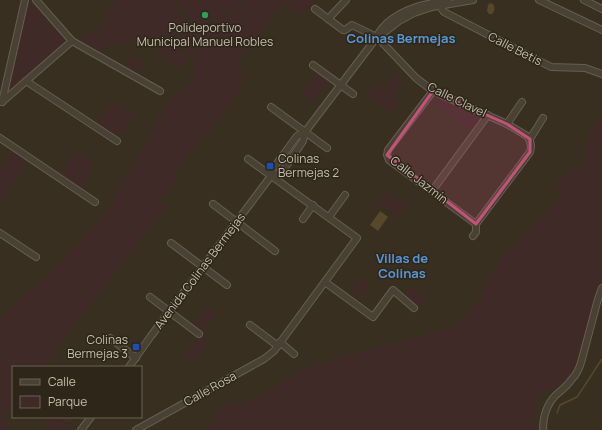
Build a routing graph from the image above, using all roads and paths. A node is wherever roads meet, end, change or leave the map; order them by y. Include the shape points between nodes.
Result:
1 (25, 0) edge
2 (36, 0) edge
3 (346, 0) edge
4 (448, 0) edge
5 (473, 0) edge
6 (539, 0) edge
7 (584, 0) edge
8 (438, 3) edge
9 (315, 9) dead end
10 (602, 9) edge
11 (328, 19) junction
12 (602, 30) edge
13 (377, 37) junction
14 (72, 41) junction
15 (313, 65) dead end
16 (602, 74) edge
17 (26, 81) junction
18 (340, 85) junction
19 (160, 91) dead end
20 (433, 91) junction
21 (353, 94) dead end
22 (1, 102) edge
23 (522, 102) dead end
24 (271, 107) dead end
25 (488, 115) junction
26 (544, 118) dead end
27 (507, 124) junction
28 (305, 132) junction
29 (0, 138) edge
30 (530, 139) junction
31 (117, 140) dead end
32 (327, 148) dead end
33 (248, 159) dead end
34 (271, 176) junction
35 (432, 191) junction
36 (345, 195) dead end
37 (95, 202) dead end
38 (213, 204) dead end
39 (313, 205) junction
40 (329, 217) junction
41 (302, 219) dead end
42 (237, 222) junction
43 (476, 224) junction
44 (0, 233) edge
45 (473, 236) dead end
46 (171, 243) dead end
47 (275, 251) dead end
48 (36, 257) dead end
49 (203, 267) junction
50 (325, 282) junction
51 (227, 285) dead end
52 (602, 288) edge
53 (150, 297) dead end
54 (414, 308) dead end
55 (169, 312) junction
56 (250, 325) dead end
57 (199, 334) dead end
58 (110, 338) dead end
59 (279, 344) junction
60 (294, 354) dead end
61 (136, 358) junction
62 (130, 366) edge
63 (90, 418) edge
64 (81, 430) edge
65 (136, 430) edge
66 (543, 430) edge

1 - 22 street
2 - 14 street
3 - 11 street
4 - 8 street
5 - 8 street, Avenida Colinas Bermejas
6 - 12 street
7 - 10 street
8 - 13 street, Avenida Colinas Bermejas via 406,17
8 - 16 street, Calle Betis via 444,12 551,67 585,68
9 - 11 street
11 - 13 street via 342,30 352,25
13 - 18 street, Avenida Colinas Bermejas
13 - 20 street, Calle Clavel via 416,78
14 - 17 street
14 - 19 street
15 - 18 street
17 - 22 street
17 - 31 street
18 - 21 street
18 - 28 street, Avenida Colinas Bermejas
20 - 25 street, Calle Clavel
20 - 35 street, Calle Jazmín via 388,150 387,156
23 - 27 street
24 - 28 street
25 - 27 street, Calle Clavel
25 - 35 street
26 - 30 street
27 - 30 street, Calle Clavel
28 - 32 street
28 - 34 street, Avenida Colinas Bermejas via 303,141 282,172
29 - 37 street
30 - 43 street via 530,152
33 - 34 street
34 - 39 street
34 - 42 street, Avenida Colinas Bermejas
35 - 43 street, Calle Jazmín
36 - 40 street
38 - 42 street
39 - 40 street
39 - 41 street
40 - 50 street, Calle Rosa via 357,238
42 - 47 street
42 - 49 street, Avenida Colinas Bermejas
43 - 45 street
44 - 48 street
46 - 49 street
49 - 51 street
49 - 55 street, Avenida Colinas Bermejas
50 - 54 street via 373,317 393,290
50 - 59 street, Calle Rosa
52 - 66 street via 582,360 574,378 551,401 544,416
53 - 55 street
55 - 57 street
55 - 61 street, Avenida Colinas Bermejas
56 - 59 street
58 - 61 street
59 - 60 street
59 - 65 street, Calle Rosa via 264,359
61 - 62 street, Avenida Colinas Bermejas
63 - 64 street

